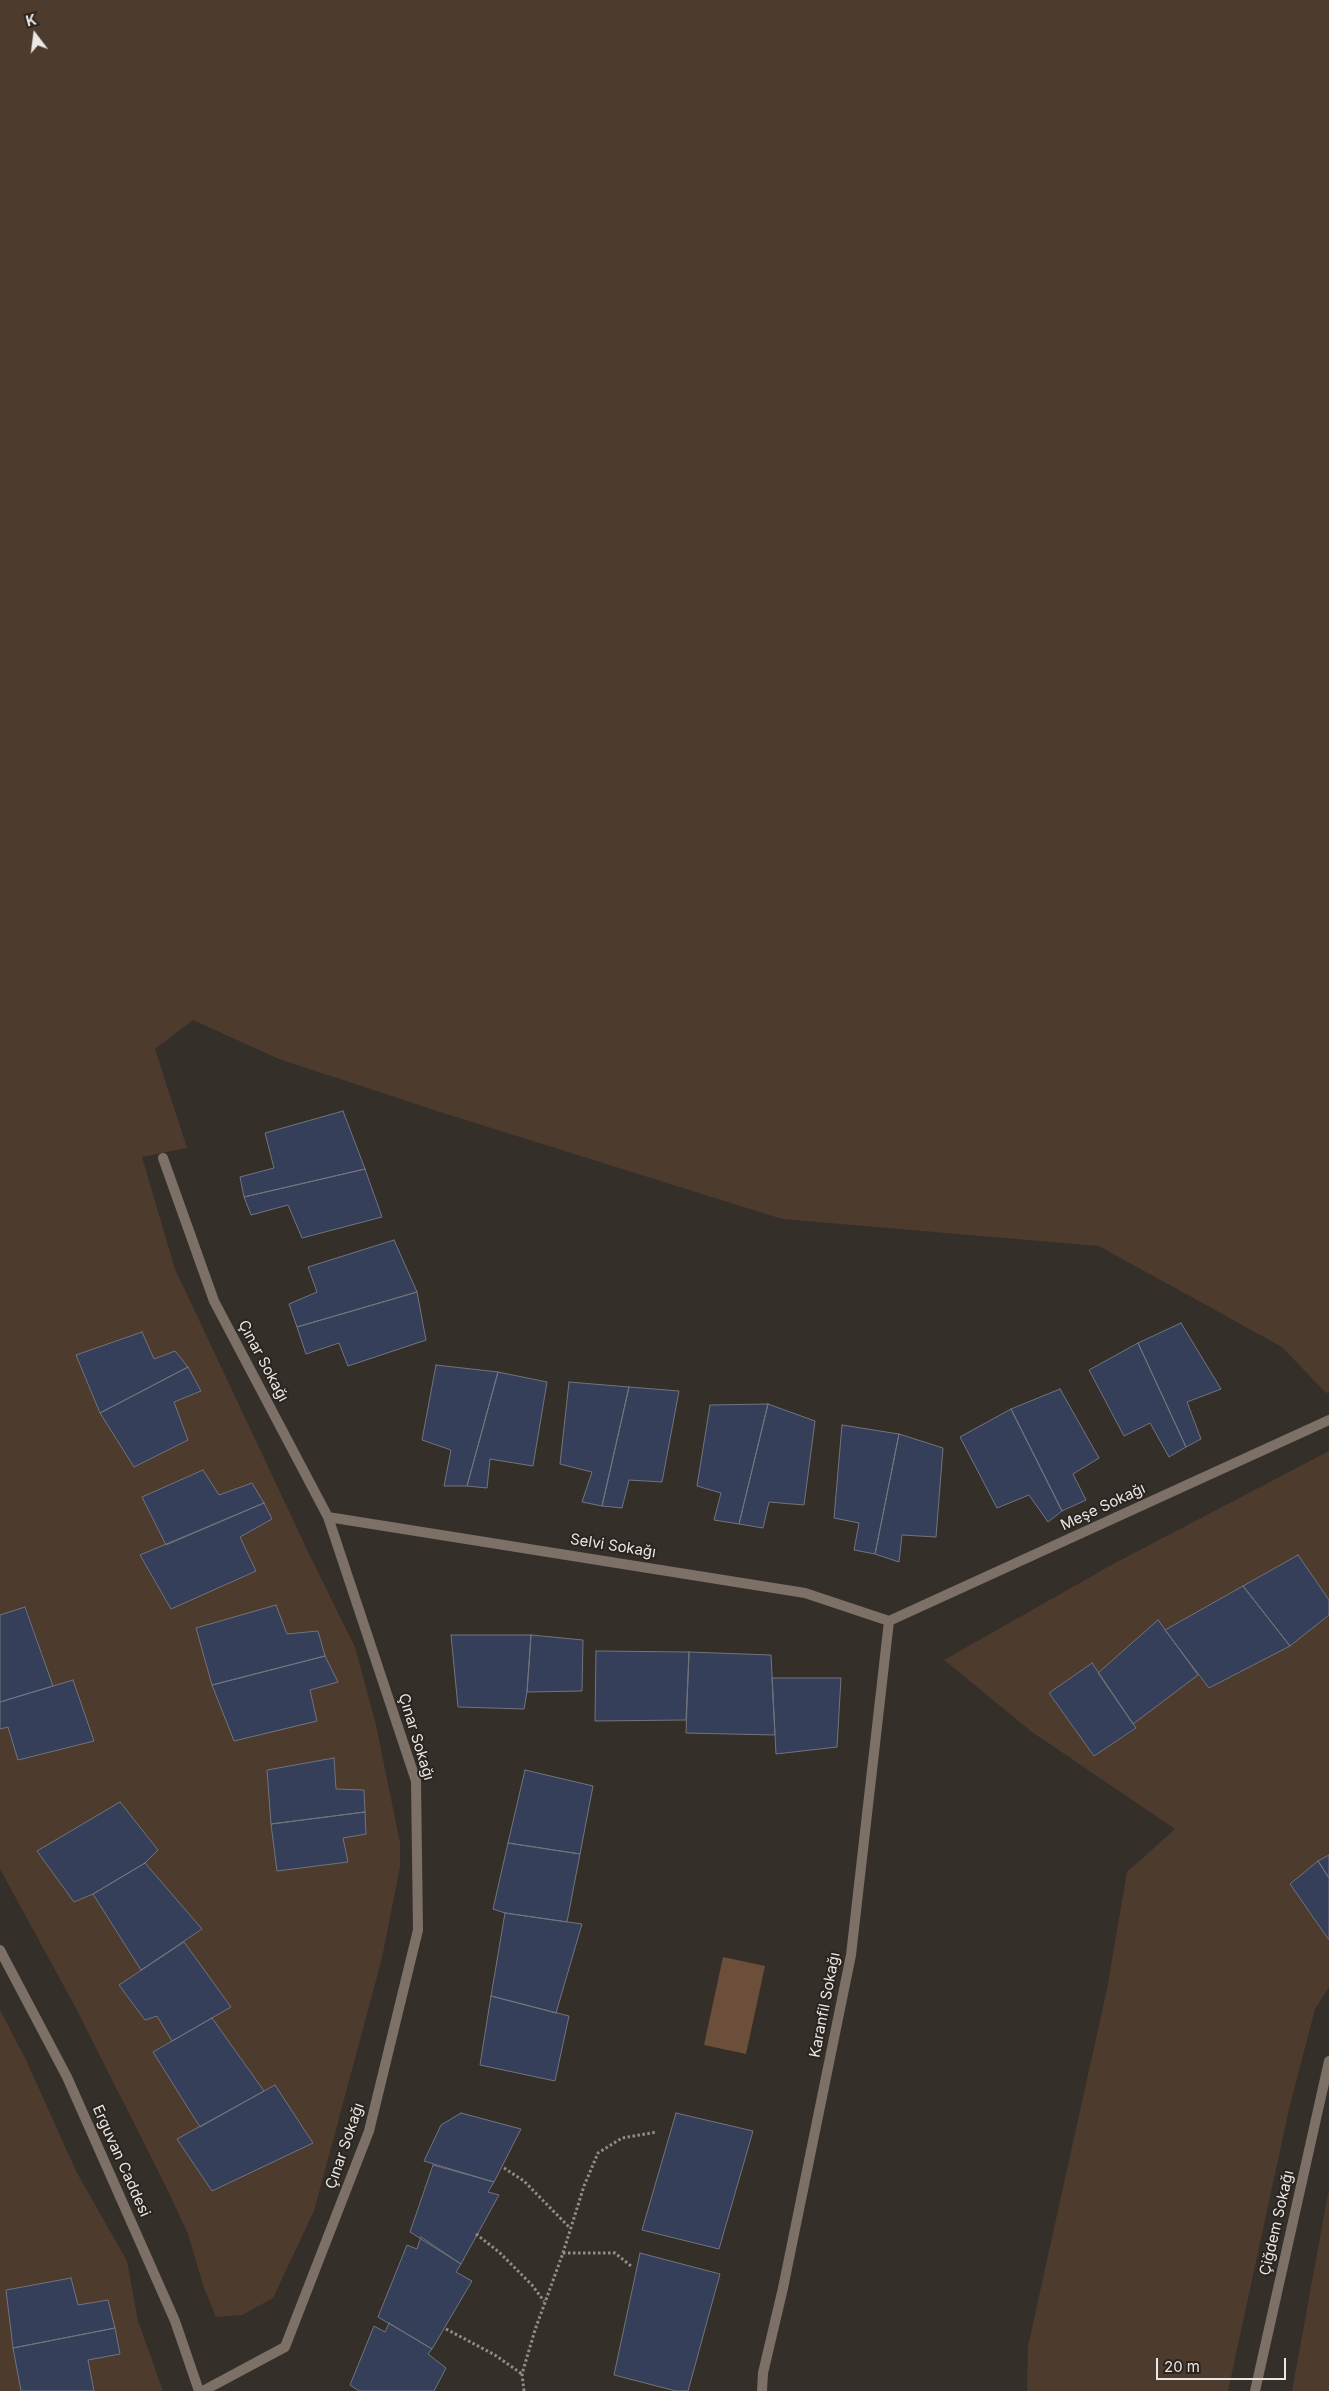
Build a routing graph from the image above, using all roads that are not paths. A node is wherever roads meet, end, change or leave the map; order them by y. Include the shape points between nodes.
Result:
1 (163, 1158) dead end
2 (1329, 1420) edge
3 (328, 1517) junction
4 (889, 1621) junction
5 (0, 1950) edge
6 (1329, 2061) edge
7 (199, 2391) edge
8 (204, 2391) edge
9 (762, 2391) edge
10 (1255, 2391) edge

1 - 3 street, Çınar Sokağı via 214,1300
2 - 4 street, Meşe Sokağı
3 - 4 street, Selvi Sokağı via 805,1593
3 - 8 street, Çınar Sokağı via 416,1781 418,1930 369,2131 285,2347
4 - 9 street, Karanfil Sokağı via 851,1955 763,2372
5 - 7 street, Erguvan Caddesi via 67,2077 175,2321
6 - 10 street, Çiğdem Sokağı

